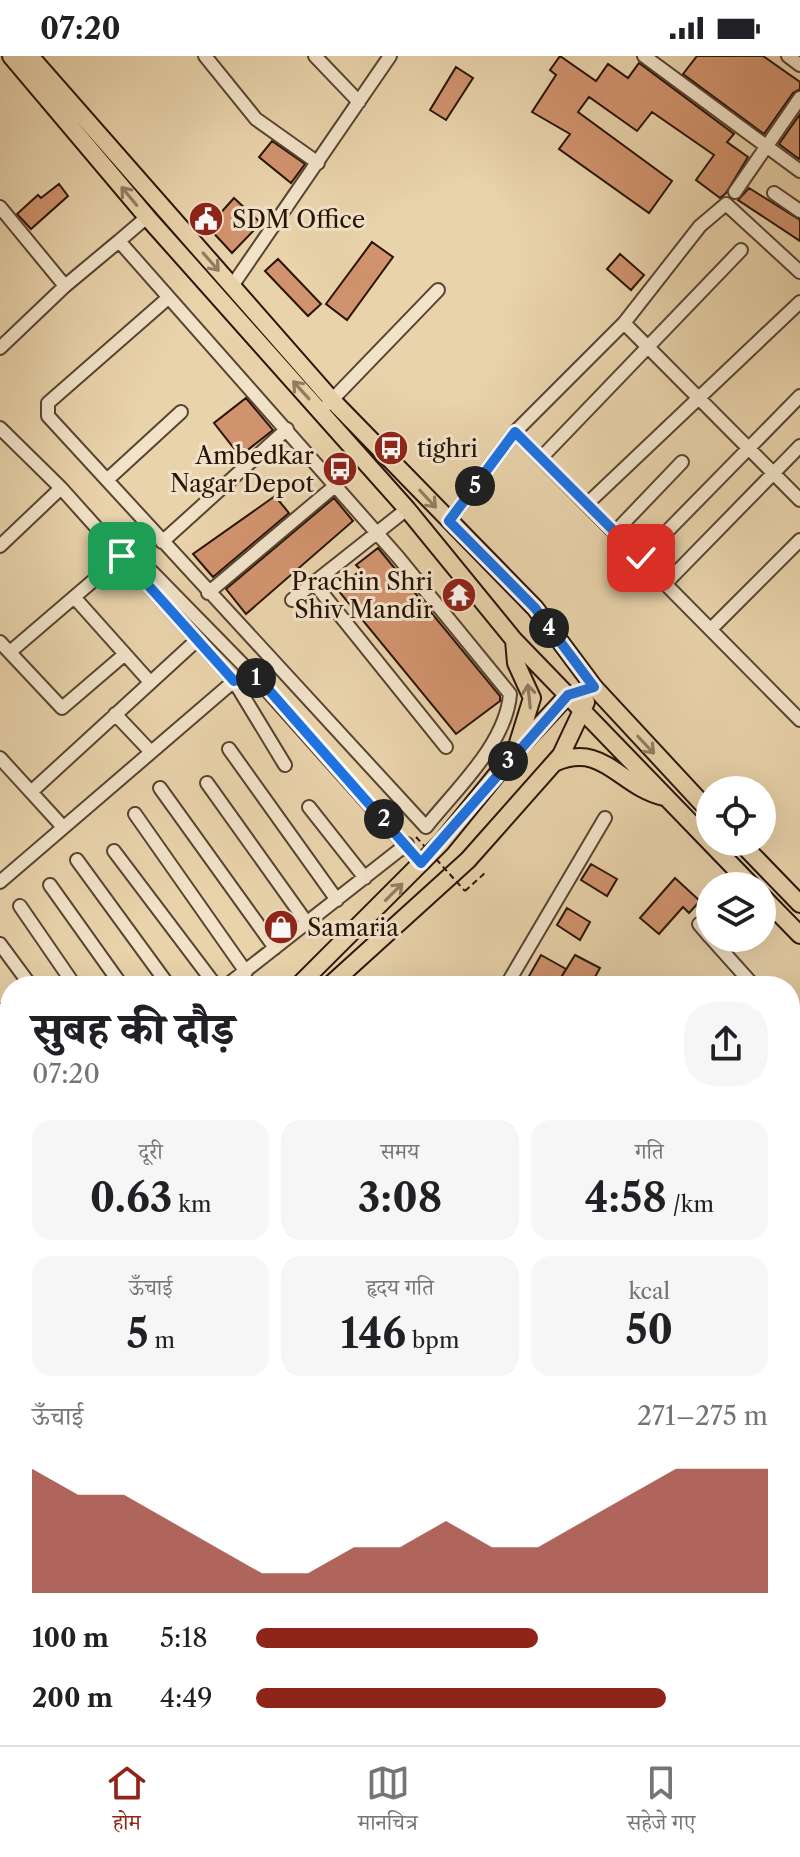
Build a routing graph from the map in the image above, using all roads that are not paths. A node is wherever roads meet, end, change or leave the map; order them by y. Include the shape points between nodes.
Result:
1 (11, 56) edge
2 (30, 56) edge
3 (205, 56) edge
4 (315, 56) edge
5 (390, 56) edge
6 (644, 56) edge
7 (788, 56) edge
8 (800, 65) edge
9 (800, 98) edge
10 (359, 102) junction
11 (86, 133) junction
12 (767, 147) junction
13 (318, 163) junction
14 (800, 171) edge
15 (735, 192) dead end
16 (774, 193) dead end
17 (0, 207) edge
18 (800, 211) edge
19 (147, 217) junction
20 (119, 241) junction
21 (741, 250) dead end
22 (800, 272) edge
23 (65, 286) junction
24 (232, 286) junction
25 (438, 290) dead end
26 (168, 298) junction
27 (800, 302) edge
28 (624, 323) junction
29 (0, 348) edge
30 (647, 348) junction
31 (800, 396) edge
32 (696, 397) junction
33 (326, 406) junction
34 (181, 412) dead end
35 (0, 428) edge
36 (287, 429) junction
37 (515, 432) junction
38 (800, 446) edge
39 (747, 448) junction
40 (542, 457) junction
41 (682, 462) dead end
42 (771, 472) junction
43 (108, 479) junction
44 (336, 485) junction
45 (61, 488) junction
46 (800, 500) edge
47 (588, 503) junction
48 (407, 509) junction
49 (449, 521) junction
50 (112, 531) dead end
51 (615, 532) junction
52 (377, 533) junction
53 (800, 540) edge
54 (162, 542) junction
55 (0, 546) edge
56 (122, 556) junction
57 (641, 558) junction
58 (314, 583) junction
59 (666, 583) junction
60 (208, 593) junction
61 (74, 597) junction
62 (292, 600) dead end
63 (711, 629) junction
64 (197, 640) junction
65 (514, 640) junction
66 (0, 642) edge
67 (10, 652) junction
68 (125, 654) junction
69 (255, 677) junction
70 (234, 681) junction
71 (150, 682) junction
72 (594, 687) junction
73 (568, 695) junction
74 (583, 710) junction
75 (115, 714) junction
76 (800, 720) edge
77 (446, 747) dead end
78 (229, 749) dead end
79 (151, 752) junction
80 (515, 752) junction
81 (0, 758) edge
82 (554, 763) junction
83 (285, 765) dead end
84 (207, 783) dead end
85 (160, 788) dead end
86 (31, 792) junction
87 (696, 797) edge
88 (666, 798) junction
89 (309, 807) dead end
90 (135, 814) dead end
91 (605, 818) dead end
92 (63, 827) junction
93 (412, 840) junction
94 (114, 851) dead end
95 (754, 856) edge
96 (77, 860) dead end
97 (421, 863) junction
98 (738, 872) edge
99 (2, 876) edge
100 (365, 878) junction
101 (50, 885) dead end
102 (337, 900) junction
103 (800, 904) edge
104 (20, 906) dead end
105 (776, 910) edge
106 (307, 923) junction
107 (800, 935) edge
108 (0, 944) edge
109 (275, 948) junction
110 (724, 952) edge
111 (246, 972) junction
112 (24, 976) edge
113 (68, 976) edge
114 (115, 976) edge
115 (162, 976) edge
116 (208, 976) edge
117 (240, 976) edge
118 (308, 976) edge
119 (340, 976) edge
120 (512, 976) edge
121 (745, 976) edge

1 - 11 main road
2 - 11 main road
3 - 13 street via 256,119
4 - 10 street
5 - 10 street
6 - 12 street
7 - 8 street
9 - 12 street
10 - 13 street
19 -> 11 main road
11 -> 24 main road
12 - 14 street
12 - 15 street
13 - 24 street
16 - 18 street
17 - 23 street
19 - 20 street
33 -> 19 main road
20 - 23 street
20 - 26 street
21 - 30 street
22 - 28 street via 726,204 700,226
23 - 29 street
24 - 33 main road
25 - 33 street
26 - 36 street
26 - 43 street via 46,409
27 - 32 street
28 - 30 street
28 - 37 street
30 - 32 street
30 - 40 street
31 - 39 street
32 - 39 street
32 - 47 street
33 - 48 main road
33 -> 49 main road via 351,419
34 - 43 street
35 - 45 street
36 - 44 street
36 - 54 street
37 - 40 street
37 - 49 street
38 - 42 street
39 - 42 street
39 - 57 street
40 - 47 street
41 - 51 street
42 - 46 street
42 - 59 street
43 - 54 street
44 - 52 street
44 - 60 street
45 - 55 street
45 - 56 street
47 - 51 street
48 - 52 street
48 - 65 main road
49 - 72 main road via 535,608
50 - 69 street
51 - 57 street
52 - 58 street
52 - 60 street via 510,694 492,742 426,827
53 - 63 street
54 - 60 street
56 - 61 street
56 - 64 street
57 - 59 street
58 - 62 street
58 - 77 street
59 - 63 street
61 - 67 street
61 - 68 street
63 - 76 street
64 - 70 street
64 - 71 street
65 - 73 main road
80 -> 65 main road via 532,698 516,663
66 - 67 street
67 - 68 street via 62,708
68 - 71 street
69 - 70 street
69 - 93 street
70 - 79 street
70 - 83 street
71 - 75 street
72 - 73 main road
72 - 74 main road
72 -> 87 main road
73 - 74 main road
73 - 80 main road
74 - 82 main road
74 - 88 main road
75 - 79 street
75 - 86 street
78 - 102 street
79 - 92 street
80 - 97 main road
81 - 86 street
82 - 88 main road via 588,755 643,791
82 - 119 main road via 468,860
84 - 106 street
85 - 109 street
86 - 92 street
88 - 98 main road
89 - 100 street
90 - 111 street
91 - 120 street
92 - 99 street
93 - 97 street
93 - 100 street
94 - 116 street
95 - 103 main road
96 - 115 street
118 -> 97 main road
100 - 102 street
101 - 114 street
102 - 106 street
104 - 113 street
105 - 107 main road
106 - 109 street
108 - 112 street
109 - 111 street
110 - 121 street
111 - 117 street

